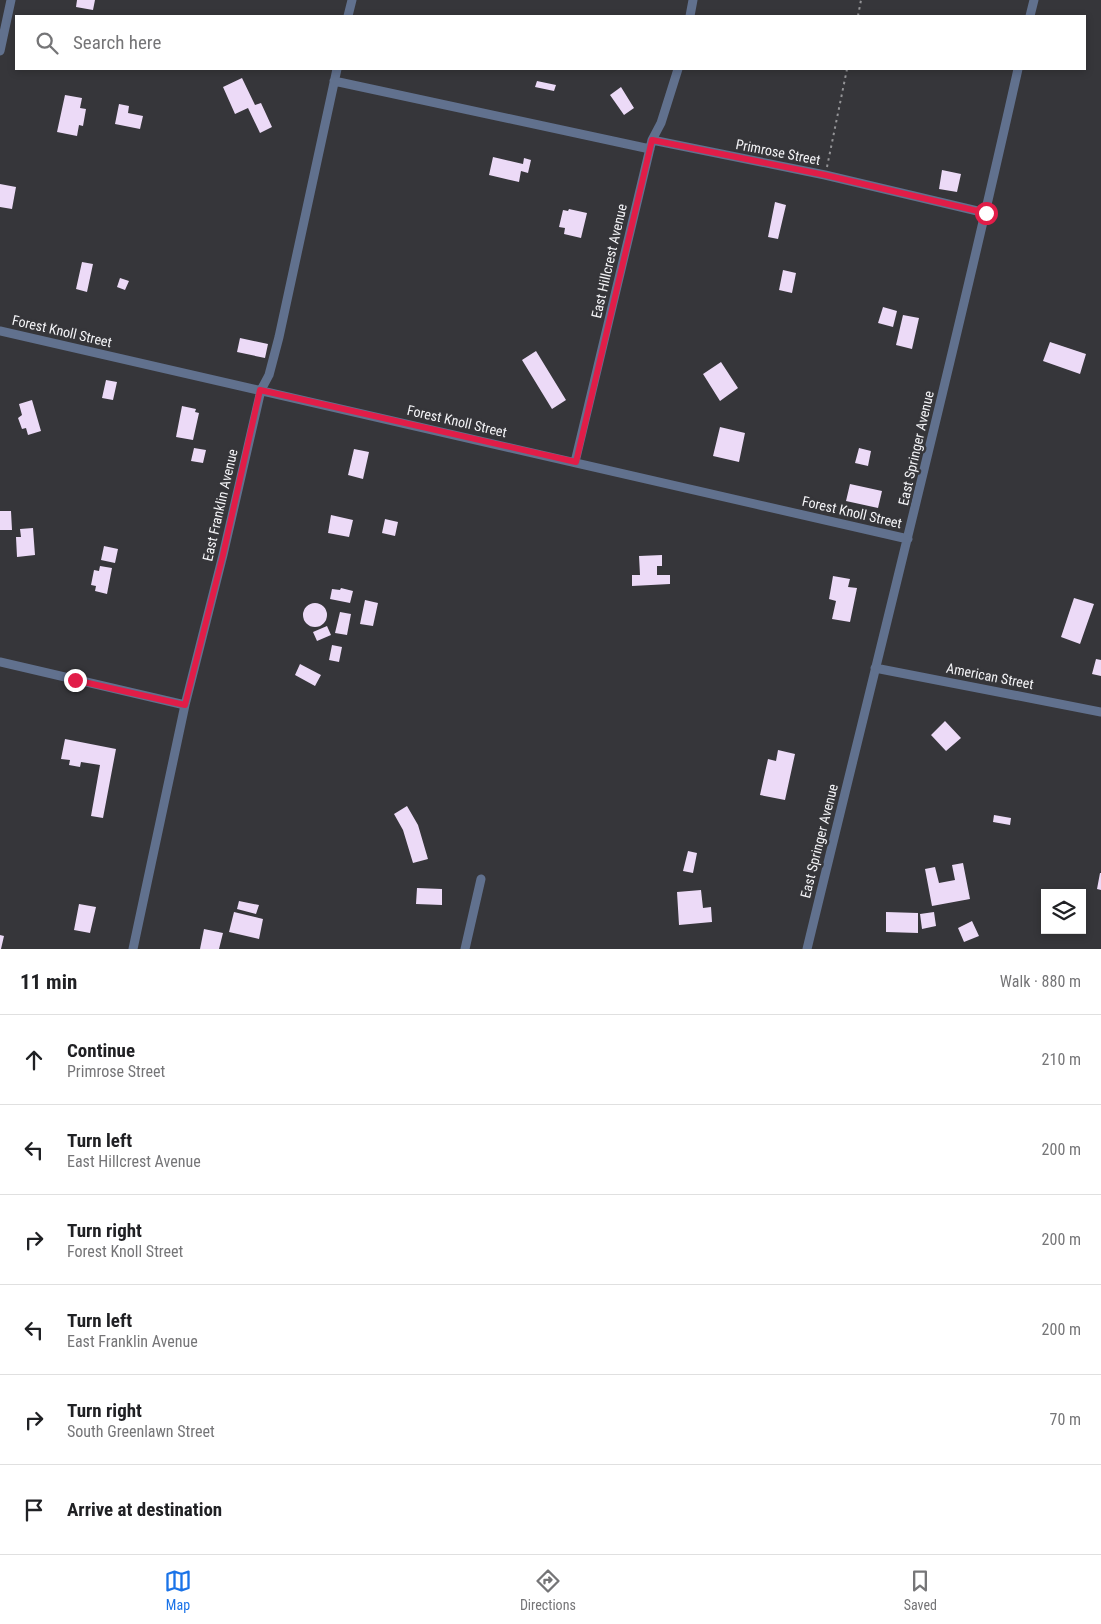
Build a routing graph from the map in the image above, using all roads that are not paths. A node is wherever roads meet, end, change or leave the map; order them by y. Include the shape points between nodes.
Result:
1 (11, 0) edge
2 (352, 0) edge
3 (694, 0) edge
4 (1034, 0) edge
5 (348, 15) edge
6 (690, 15) edge
7 (1030, 15) edge
8 (0, 51) edge
9 (337, 70) edge
10 (678, 70) edge
11 (1018, 70) edge
12 (334, 81) junction
13 (651, 144) junction
14 (986, 213) junction
15 (0, 331) edge
16 (260, 390) junction
17 (576, 462) junction
18 (908, 539) junction
19 (0, 662) edge
20 (875, 668) junction
21 (185, 705) junction
22 (1101, 712) edge
23 (481, 879) dead end
24 (133, 949) edge
25 (465, 949) edge
26 (807, 949) edge

1 - 8 street
2 - 5 street
3 - 6 street
4 - 7 street
9 - 12 street, East Franklin Avenue
10 - 13 street, East Hillcrest Avenue
11 - 14 street, East Springer Avenue
12 - 13 street, Primrose Street
12 - 16 street, East Franklin Avenue via 279,337 269,375
13 - 14 street, Primrose Street via 825,175
13 - 17 street, East Hillcrest Avenue
14 - 18 street, East Springer Avenue
15 - 16 street, Forest Knoll Street
16 - 17 street, Forest Knoll Street
16 - 21 street, East Franklin Avenue
17 - 18 street, Forest Knoll Street
18 - 20 street, East Springer Avenue
19 - 21 street
20 - 22 street, American Street
20 - 26 street, East Springer Avenue
21 - 24 street, East Franklin Avenue
23 - 25 street

